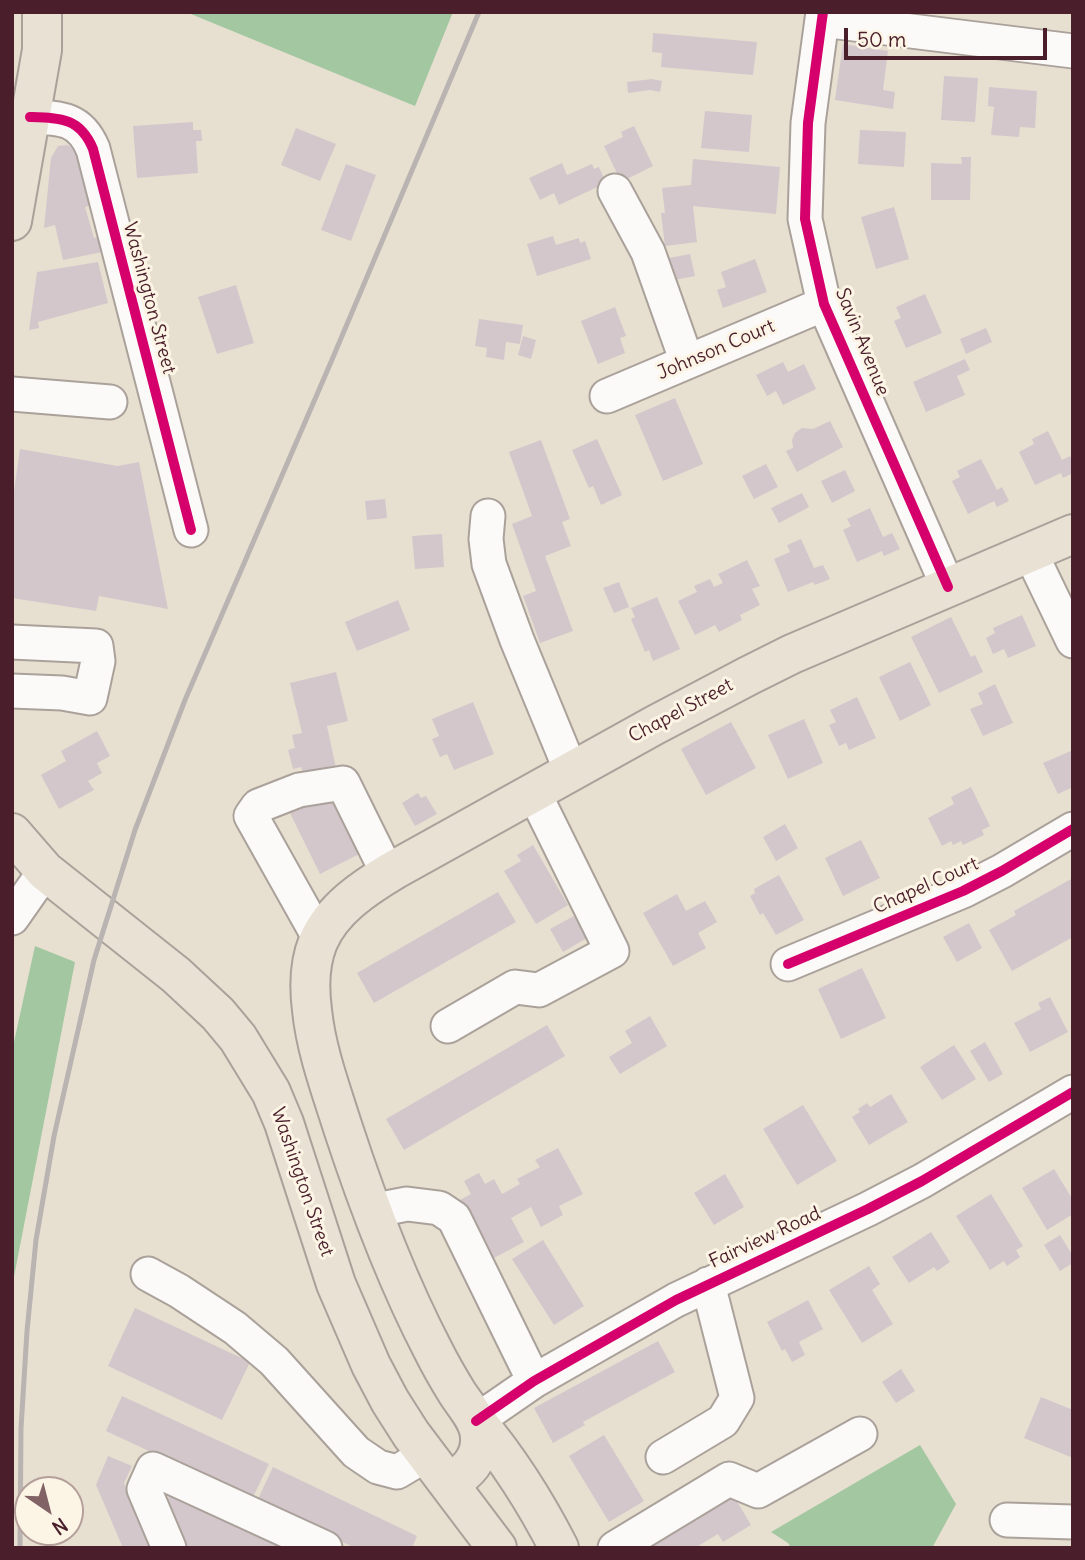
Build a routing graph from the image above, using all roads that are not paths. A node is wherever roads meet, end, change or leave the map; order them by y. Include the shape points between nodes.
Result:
1 (42, 12) edge
2 (822, 16) edge
3 (1073, 51) edge
4 (21, 119) edge
5 (615, 191) dead end
6 (12, 221) edge
7 (824, 304) junction
8 (687, 362) junction
9 (12, 394) edge
10 (607, 396) dead end
11 (110, 402) dead end
12 (488, 516) dead end
13 (191, 530) dead end
14 (1073, 534) edge
15 (1030, 552) junction
16 (948, 587) junction
17 (1073, 641) edge
18 (12, 642) edge
19 (12, 691) edge
20 (571, 771) junction
21 (534, 793) junction
22 (1073, 829) edge
23 (12, 833) edge
24 (45, 871) junction
25 (388, 874) junction
26 (12, 918) edge
27 (320, 939) junction
28 (788, 964) dead end
29 (448, 1026) dead end
30 (1073, 1092) edge
31 (372, 1211) junction
32 (148, 1274) dead end
33 (708, 1284) junction
34 (534, 1381) junction
35 (476, 1421) junction
36 (860, 1434) dead end
37 (427, 1454) junction
38 (663, 1457) dead end
39 (450, 1484) junction
40 (1007, 1520) dead end
41 (1073, 1522) edge
42 (169, 1548) edge
43 (325, 1548) edge
44 (497, 1548) edge
45 (559, 1548) edge
46 (615, 1548) edge

1 - 4 main road via 42,50
2 - 3 street
2 - 7 street, Savin Avenue via 808,123 805,219
4 - 6 main road
4 - 13 street, Washington Street via 63,119 76,124 93,149
5 - 8 street via 648,252
7 - 8 street, Johnson Court
7 - 16 street, Savin Avenue
8 - 10 street, Johnson Court
9 - 11 street
12 - 20 street via 489,564
14 - 15 main road, Chapel Street
15 - 16 main road, Chapel Street
15 - 17 street
16 - 20 main road, Chapel Street via 792,654
18 - 19 street via 96,646 98,661 90,698
20 - 21 main road, Chapel Street
21 - 25 main road, Chapel Street
21 - 29 street via 612,951 539,990 515,987
22 - 28 street, Chapel Court via 963,891
23 - 24 main road, Washington Street
24 - 26 street
24 - 37 main road, Washington Street via 176,975 238,1038 284,1123 354,1327 390,1401
25 - 27 main road, Chapel Street via 348,903
25 - 27 street via 343,783 299,790 258,806 251,817
27 - 31 main road via 312,961 312,1013 333,1097
30 - 33 street, Fairview Road via 922,1181
31 - 34 street via 407,1204 439,1208 454,1218
31 - 35 main road via 433,1350
32 - 37 street via 235,1328 274,1361 356,1452 378,1467 397,1472
33 - 34 street, Fairview Road
33 - 38 street via 737,1398 723,1421
34 - 35 street, Fairview Road
35 - 39 main road via 480,1449 474,1463
35 - 45 main road via 515,1471
36 - 46 street via 758,1491 729,1479
37 - 39 main road, Washington Street
39 - 44 main road, Washington Street
40 - 41 street
42 - 43 street via 144,1489 153,1469

